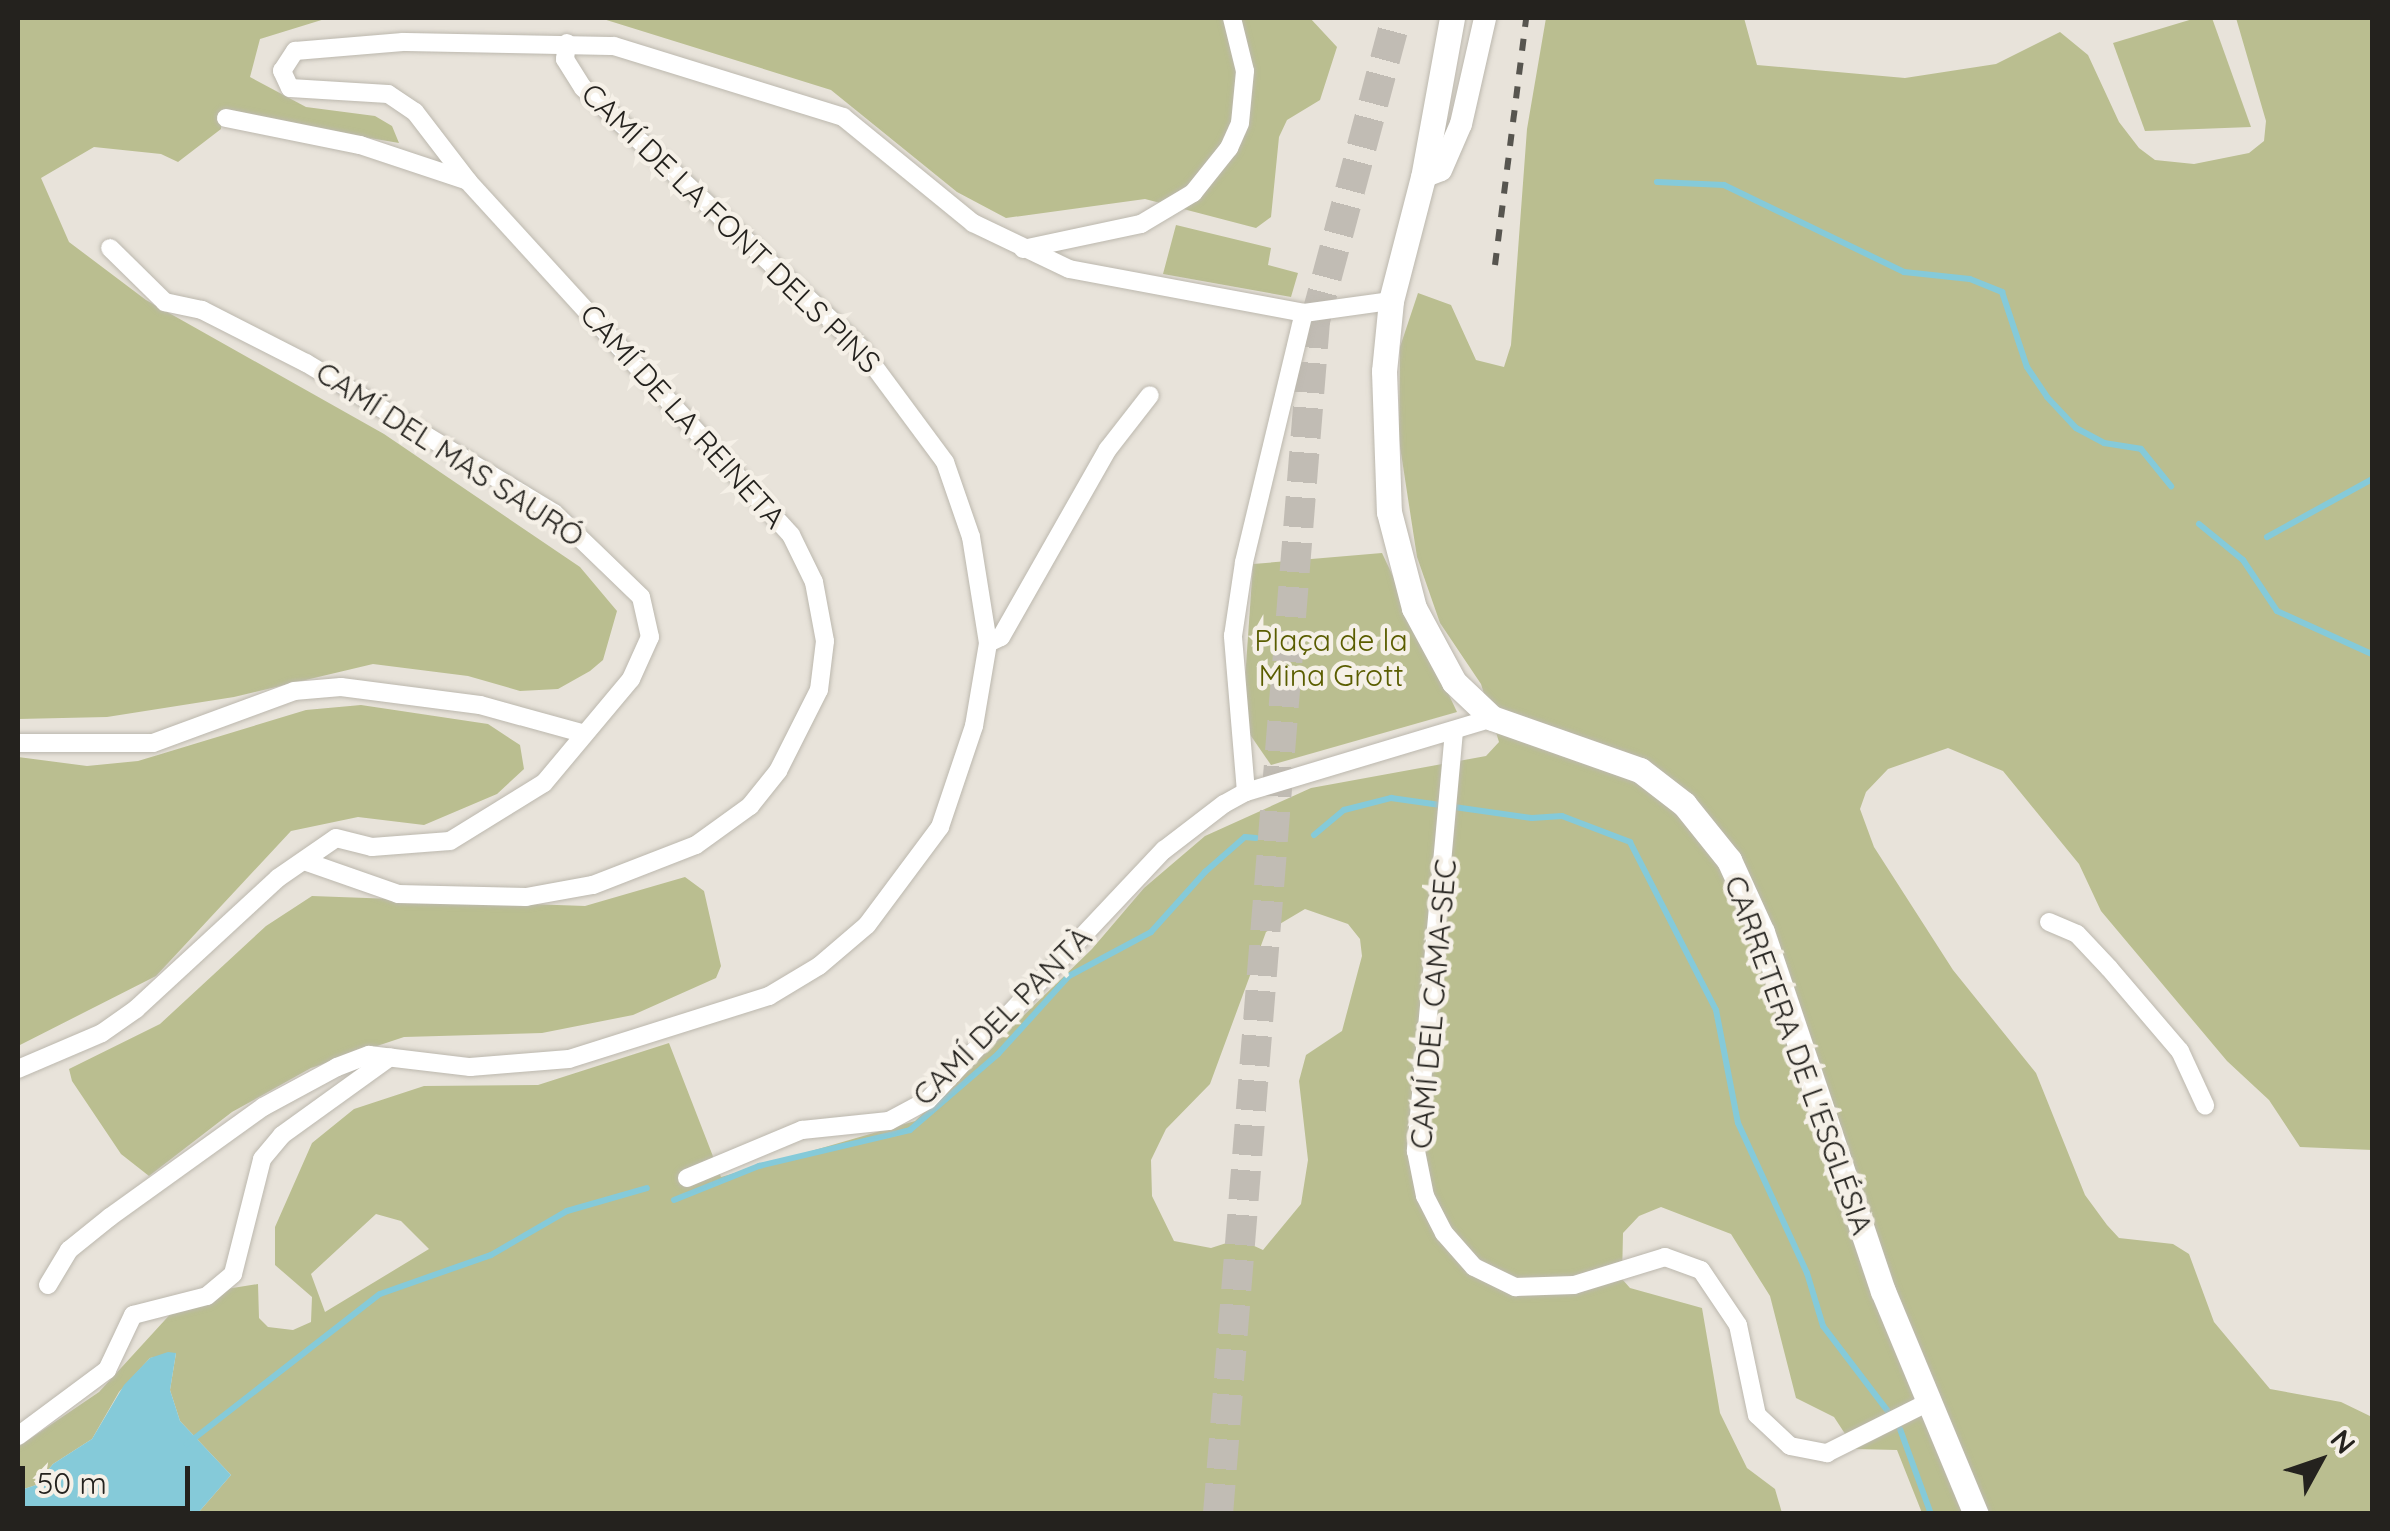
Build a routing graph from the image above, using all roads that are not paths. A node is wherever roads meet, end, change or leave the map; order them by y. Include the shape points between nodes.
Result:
1 (1232, 18) edge
2 (1452, 18) edge
3 (1485, 18) edge
4 (566, 43) junction
5 (226, 118) dead end
6 (1424, 177) junction
7 (468, 181) junction
8 (110, 248) dead end
9 (1022, 249) junction
10 (1391, 301) junction
11 (1304, 313) junction
12 (1150, 395) dead end
13 (988, 643) junction
14 (1492, 718) junction
15 (1454, 731) junction
16 (582, 733) junction
17 (18, 743) edge
18 (1246, 792) junction
19 (304, 861) junction
20 (2049, 922) dead end
21 (390, 1057) junction
22 (18, 1069) edge
23 (2204, 1105) dead end
24 (687, 1178) dead end
25 (48, 1285) dead end
26 (1927, 1404) junction
27 (18, 1436) edge
28 (1976, 1514) edge

1 - 9 street via 1245,70 1240,123 1193,193 1141,224
2 - 6 main road
3 - 6 street via 1461,124 1441,170
4 - 7 street via 310,46 286,59 284,81 299,92 388,94 404,102
4 - 9 street via 648,55 746,92 843,117 973,224
4 - 13 street, CAMÍ DE LA FONT DELS PINS via 566,59 583,88 832,318 910,409 960,500
5 - 7 street, CAMÍ DE LA REINETA via 360,145
6 - 10 main road
7 - 19 street, CAMÍ DE LA REINETA via 791,535 823,617 819,690 778,771 734,821 696,845 593,885 526,897 417,896
8 - 16 street, CAMÍ DEL MAS SAURÓ via 166,302 202,310 306,362 554,513 615,567 642,597 650,638 631,679
9 - 11 street via 1069,270
10 - 11 street
10 - 14 main road via 1382,420 1389,512 1427,638 1454,682
11 - 18 street via 1244,562 1234,636
12 - 13 street via 1108,449 1002,637
13 - 21 street, CAMÍ DE LA FONT DELS PINS via 974,726 934,838 889,901 819,966 741,1008 569,1059 470,1066
14 - 15 street
14 - 26 main road, CARRETERA DE L'ESGLÉSIA via 1640,770 1684,804 1729,860 1762,932
15 - 18 street
15 - 26 street, CAMÍ DEL CAMA-SEC via 1416,1150 1425,1196 1444,1233 1474,1267 1514,1287 1545,1290 1626,1266 1680,1259 1718,1288 1738,1324 1758,1415 1790,1446 1828,1452
16 - 17 street via 480,705 340,687 294,691 152,743
16 - 19 street, CAMÍ DEL MAS SAURÓ via 544,784 450,842 372,847 336,838
18 - 24 street, CAMÍ DEL PANTÀ via 1164,850 928,1100 889,1121 802,1130
19 - 22 street via 136,1009 102,1033
20 - 23 street via 2076,934 2109,968 2180,1052
21 - 25 street, CAMÍ DE LA FONT DELS PINS via 369,1055 337,1067 263,1106 69,1250
21 - 27 street via 271,1146 255,1173 233,1274 207,1296 133,1315 107,1370
26 - 28 main road, CARRETERA DE L'ESGLÉSIA

